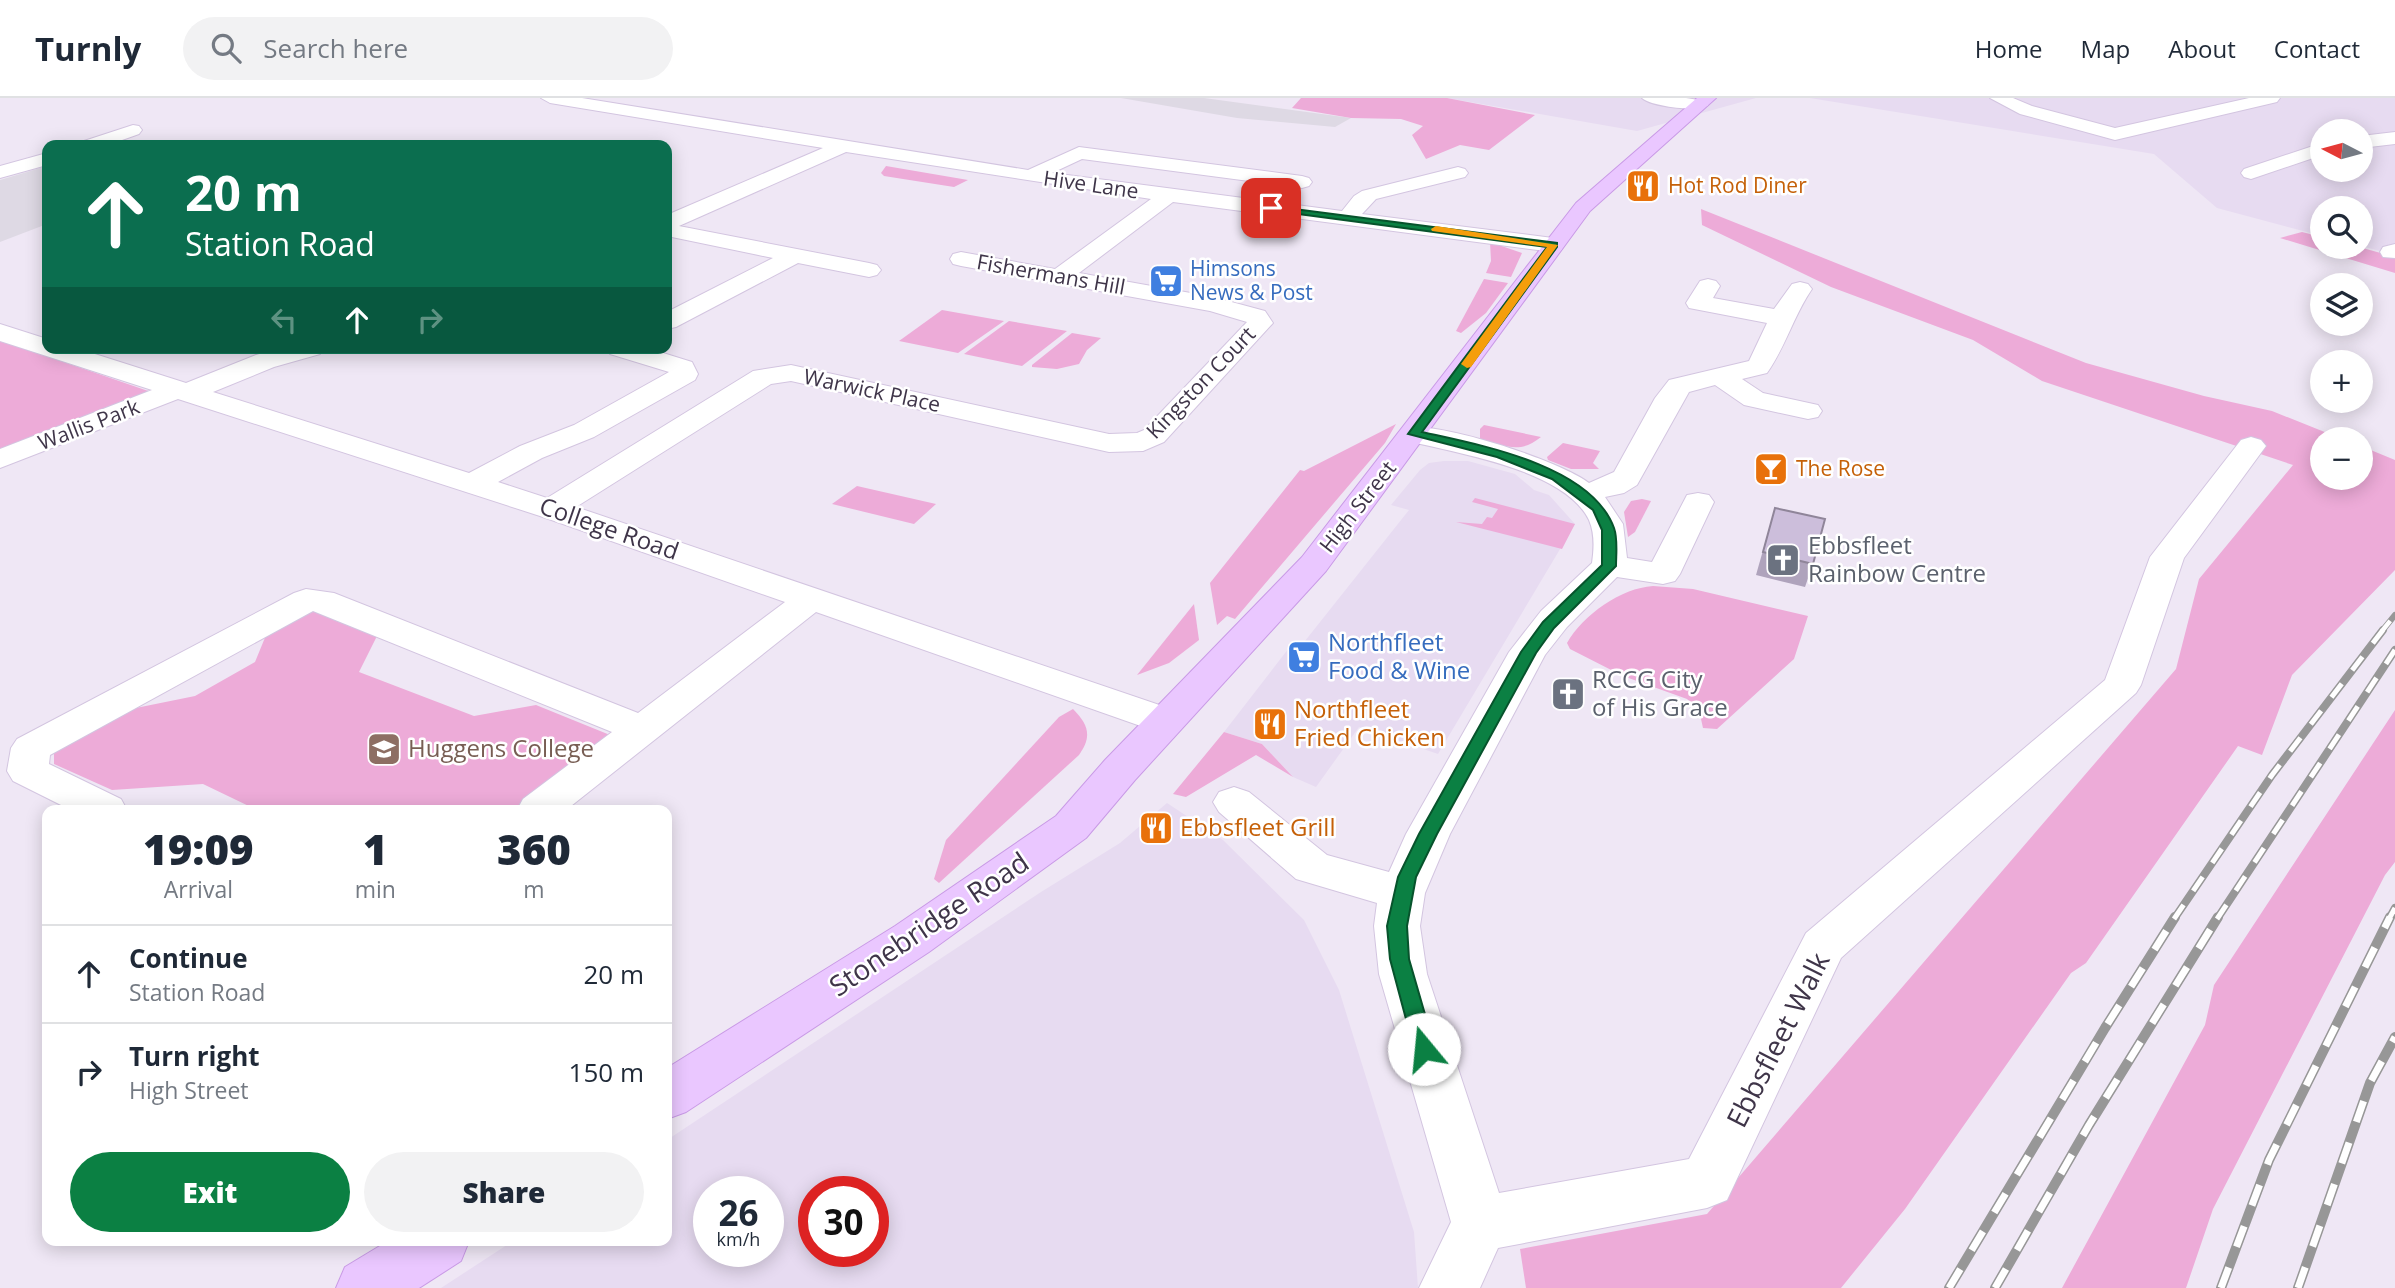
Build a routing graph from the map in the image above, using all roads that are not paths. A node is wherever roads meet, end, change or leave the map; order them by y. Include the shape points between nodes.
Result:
1 (550, 98) edge
2 (668, 98) edge
3 (1650, 98) edge
4 (2000, 98) edge
5 (2271, 98) edge
6 (1703, 102) edge
7 (631, 111) junction
8 (133, 130) dead end
9 (2395, 138) edge
10 (105, 140) edge
11 (2373, 141) edge
12 (843, 146) junction
13 (2310, 153) edge
14 (42, 160) edge
15 (0, 172) edge
16 (1458, 173) dead end
17 (2251, 173) dead end
18 (1030, 176) junction
19 (1302, 182) dead end
20 (1169, 195) junction
21 (1348, 218) junction
22 (672, 221) edge
23 (672, 231) edge
24 (1553, 245) junction
25 (794, 256) junction
26 (961, 259) dead end
27 (869, 271) dead end
28 (1062, 275) junction
29 (1708, 286) dead end
30 (1800, 289) dead end
31 (1782, 318) junction
32 (672, 319) edge
33 (1260, 323) joint
34 (0, 332) edge
35 (42, 346) edge
36 (66, 354) edge
37 (288, 354) edge
38 (638, 354) edge
39 (1719, 376) junction
40 (182, 392) junction
41 (1808, 411) dead end
42 (1414, 434) junction
43 (1143, 442) joint
44 (2251, 446) dead end
45 (0, 459) edge
46 (472, 483) junction
47 (1582, 494) junction
48 (1698, 502) dead end
49 (551, 509) junction
50 (1609, 566) junction
51 (811, 599) junction
52 (1166, 721) junction
53 (641, 729) junction
54 (1234, 802) dead end
55 (96, 805) edge
56 (544, 805) edge
57 (1402, 893) junction
58 (672, 1093) edge
59 (1480, 1224) junction
60 (432, 1246) edge
61 (366, 1288) edge
62 (1449, 1288) edge

1 - 7 street, Hive Lane
2 - 7 street
3 - 6 street
4 - 5 street via 2026,110 2115,134
6 - 24 main road, High Street via 1608,182
7 - 12 street, Hive Lane
8 - 10 street
9 - 11 street
12 - 18 street, Hive Lane
12 - 22 street
13 - 17 street
14 - 15 street
16 - 21 street via 1369,195
18 - 19 street via 1079,153
18 - 20 street, Hive Lane
20 - 21 street, Hive Lane
20 - 28 street
21 - 24 street, Hive Lane
23 - 25 street
24 - 42 main road, High Street
25 - 27 street
25 - 32 street
26 - 28 street, Fishermans Hill
28 - 33 street, Fishermans Hill via 1213,304 1256,316
29 - 31 street via 1698,303
30 - 31 street
31 - 39 street via 1758,368
33 - 43 street, Kingston Court via 1154,436
34 - 35 street, College Road
36 - 40 street, College Road
37 - 40 street, Wallis Park
38 - 46 street via 683,368 685,374 565,441 531,452
39 - 41 street via 1754,398
39 - 47 street via 1676,388 1626,478
40 - 45 street, Wallis Park
40 - 46 street, College Road
42 - 47 street via 1523,461
42 - 52 main road, High Street via 1314,564
43 - 49 street, Warwick Place via 1109,443 792,373 763,377
44 - 59 street, Ebbsfleet Walk via 2167,557 2122,685 1823,946 1707,1182
46 - 49 street, College Road
47 - 50 street via 1606,521
48 - 50 street via 1663,574
49 - 51 street, College Road
50 - 57 street via 1528,652 1428,834
51 - 52 street, College Road
51 - 53 street
52 - 58 main road, Stonebridge Road via 1071,827 912,939
53 - 55 street via 321,600 306,600 31,748 28,771
53 - 56 street
54 - 57 street via 1312,867
57 - 59 street via 1397,926 1403,974
59 - 62 street
60 - 61 main road

